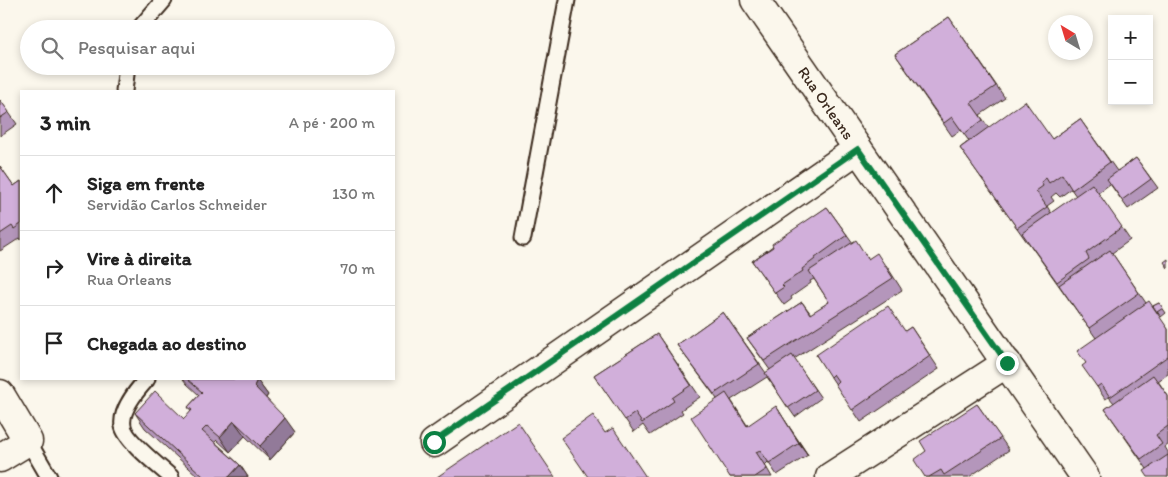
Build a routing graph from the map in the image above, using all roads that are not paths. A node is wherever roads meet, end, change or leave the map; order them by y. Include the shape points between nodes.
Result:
1 (164, 0) edge
2 (566, 0) edge
3 (755, 0) edge
4 (147, 20) edge
5 (125, 75) edge
6 (124, 90) edge
7 (858, 149) junction
8 (523, 238) dead end
9 (1007, 363) junction
10 (146, 380) edge
11 (0, 394) edge
12 (28, 441) junction
13 (434, 442) dead end
14 (0, 458) edge
15 (49, 477) edge
16 (172, 477) edge
17 (830, 477) edge
18 (1085, 477) edge

1 - 4 lane
2 - 8 lane
3 - 7 street, Rua Orleans
5 - 6 lane
7 - 9 street, Rua Orleans
7 - 13 street
9 - 17 street
9 - 18 street, Rua Orleans
10 - 16 lane via 125,410 123,427 130,439
11 - 12 street
12 - 14 street
12 - 15 lane

